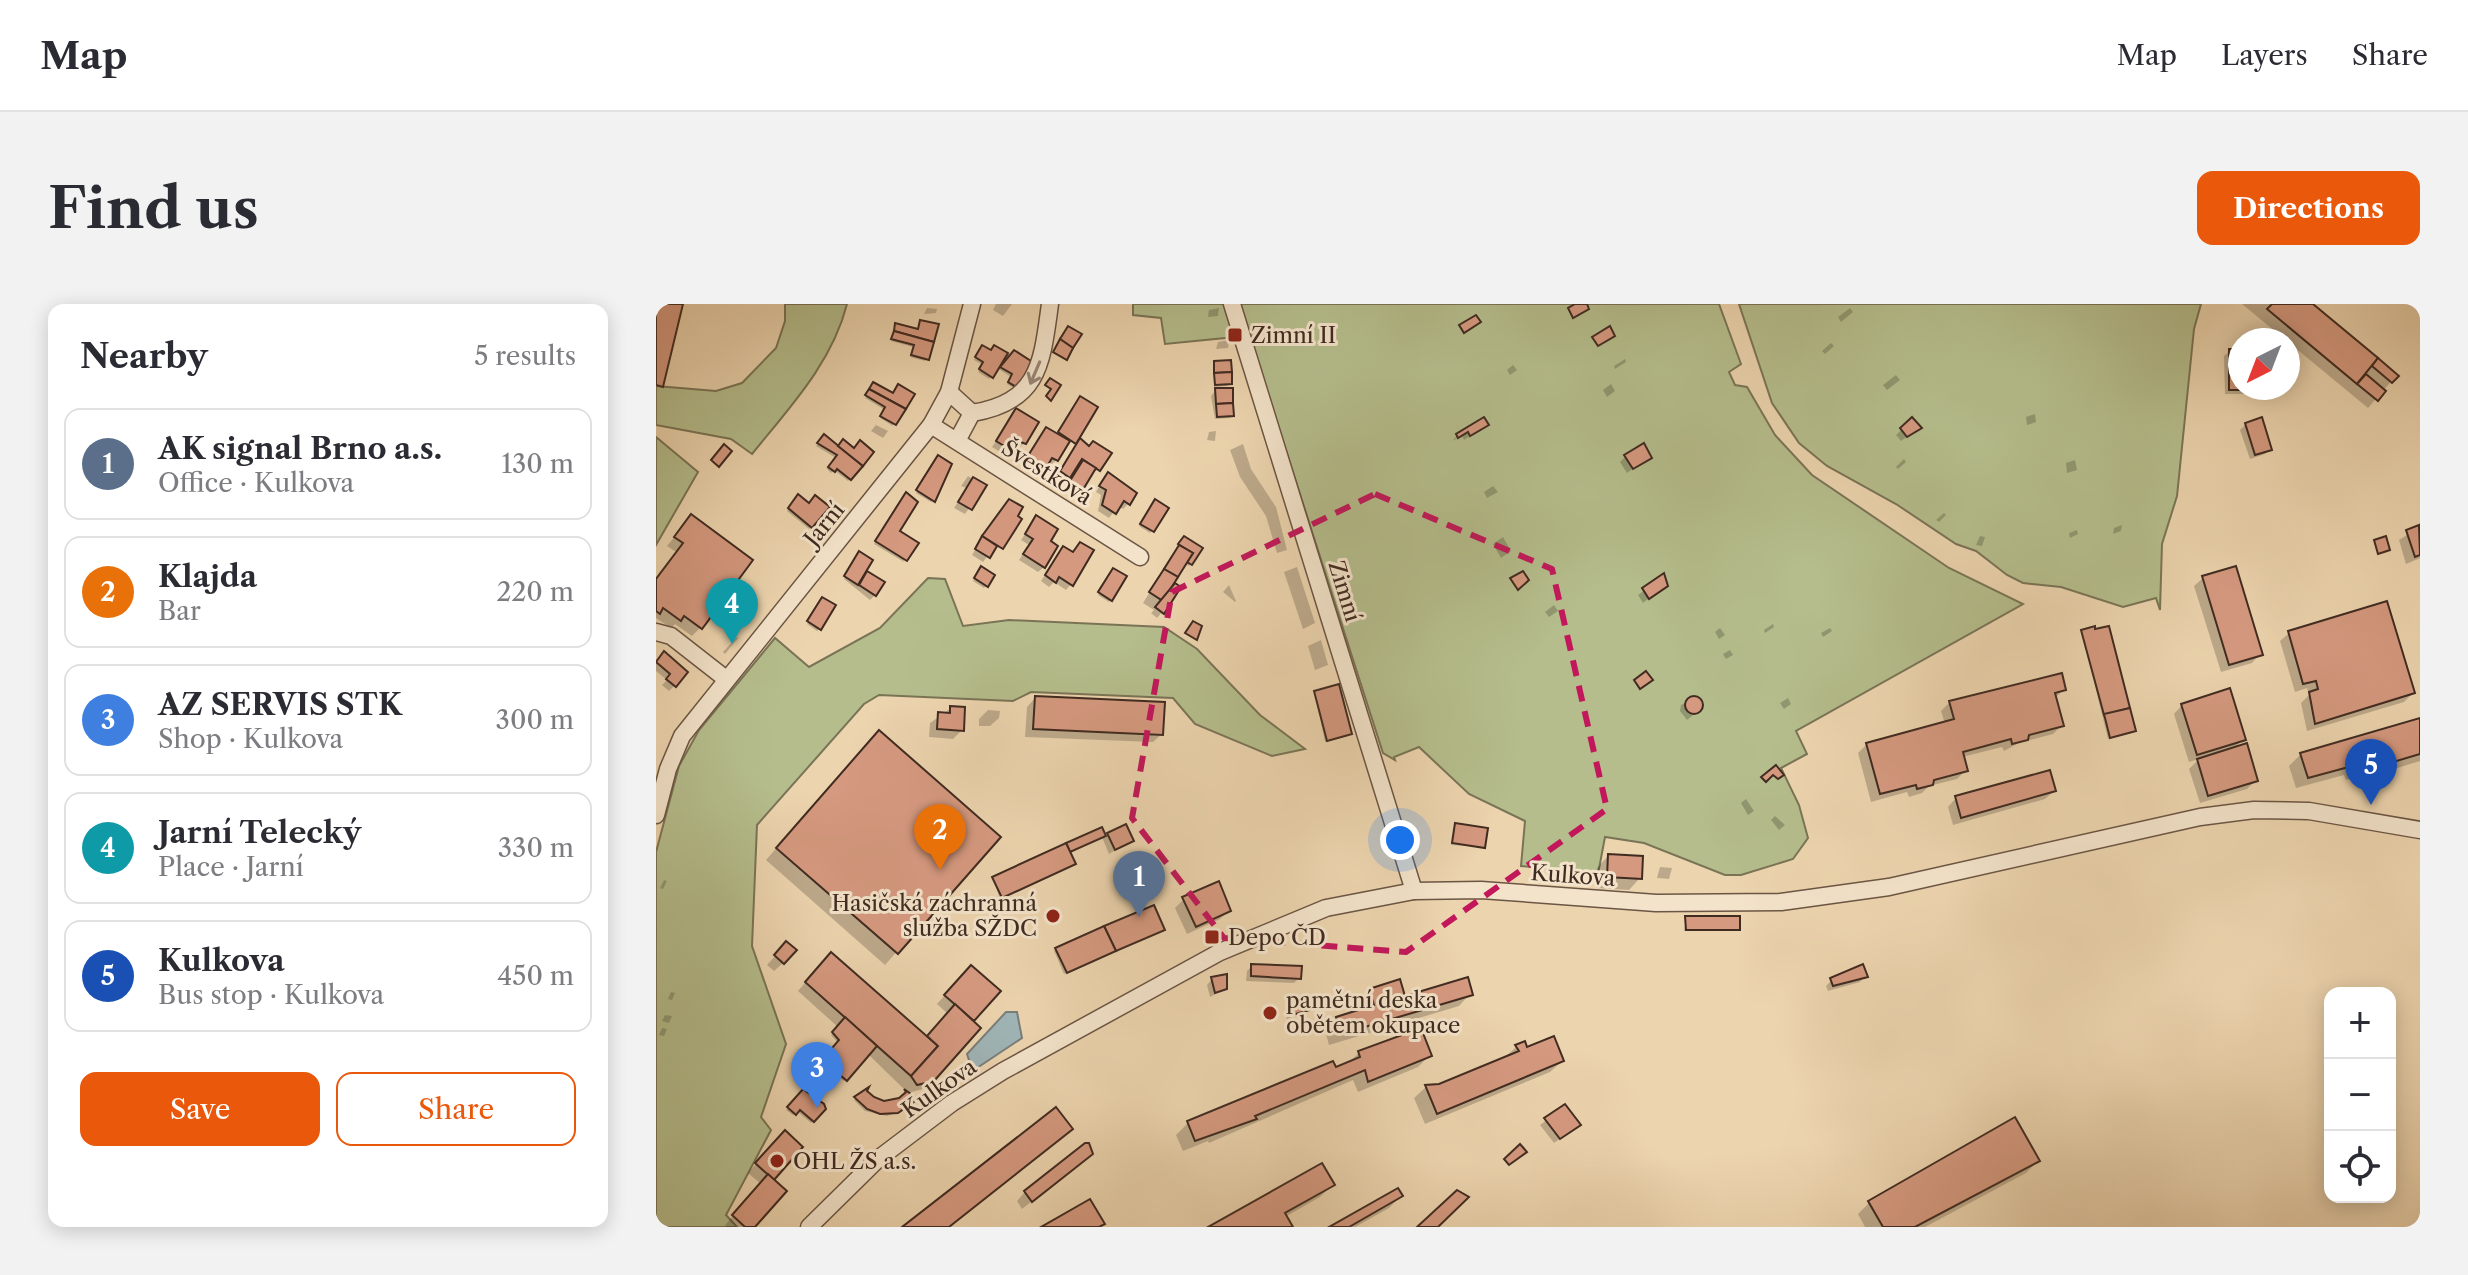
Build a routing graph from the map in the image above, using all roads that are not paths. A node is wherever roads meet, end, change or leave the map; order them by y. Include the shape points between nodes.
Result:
1 (972, 304) edge
2 (1050, 304) edge
3 (1232, 304) edge
4 (949, 392) junction
5 (976, 412) junction
6 (931, 425) junction
7 (957, 441) junction
8 (1140, 557) dead end
9 (656, 632) edge
10 (726, 679) junction
11 (656, 815) edge
12 (2420, 830) edge
13 (1414, 891) junction
14 (809, 1227) edge

1 - 4 street, Jarní
2 -> 5 street via 1030,385 1014,399
3 - 13 street, Zimní
4 - 5 street
4 - 6 street, Jarní
5 - 7 street
6 - 7 street, Švestková
6 - 10 street, Jarní
7 - 8 street, Švestková
9 - 10 street via 671,636
10 - 11 street, Jarní via 678,744
12 - 13 street, Kulkova via 2309,811 2254,810 2200,817 1889,887 1781,902 1656,903 1481,890
13 - 14 street, Kulkova via 1326,908 1283,925 1220,952 1071,1032 952,1103 903,1139 854,1179

